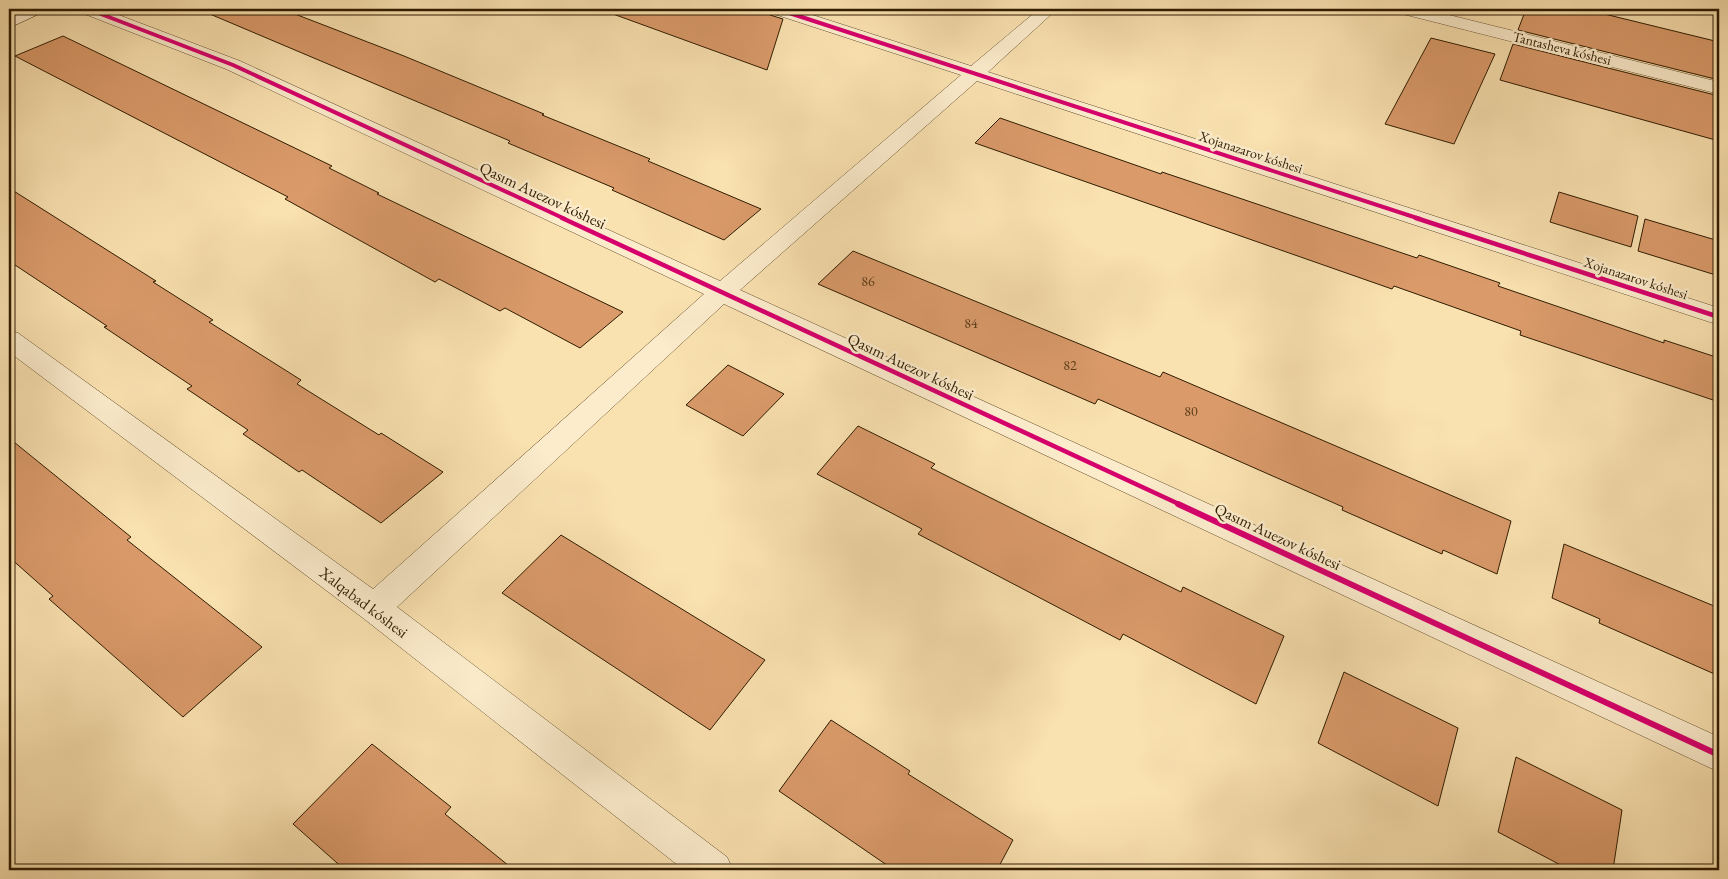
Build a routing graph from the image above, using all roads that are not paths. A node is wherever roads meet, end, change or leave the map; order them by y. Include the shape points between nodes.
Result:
1 (35, 9) edge
2 (88, 9) edge
3 (777, 9) edge
4 (1049, 9) edge
5 (1405, 9) edge
6 (9, 23) edge
7 (976, 74) junction
8 (1719, 88) edge
9 (722, 292) junction
10 (1719, 317) edge
11 (9, 339) edge
12 (374, 608) junction
13 (1719, 755) edge
14 (714, 870) edge

1 - 6 street
2 - 9 street, Qasım Auezov kóshesi via 233,65
3 - 7 street, Xojanazarov kóshesi
4 - 7 street
5 - 8 street, Tantasheva kóshesi
7 - 9 street
7 - 10 street, Xojanazarov kóshesi
9 - 12 street
9 - 13 street, Qasım Auezov kóshesi
11 - 12 street, Xalqabad kóshesi
12 - 14 street, Xalqabad kóshesi

